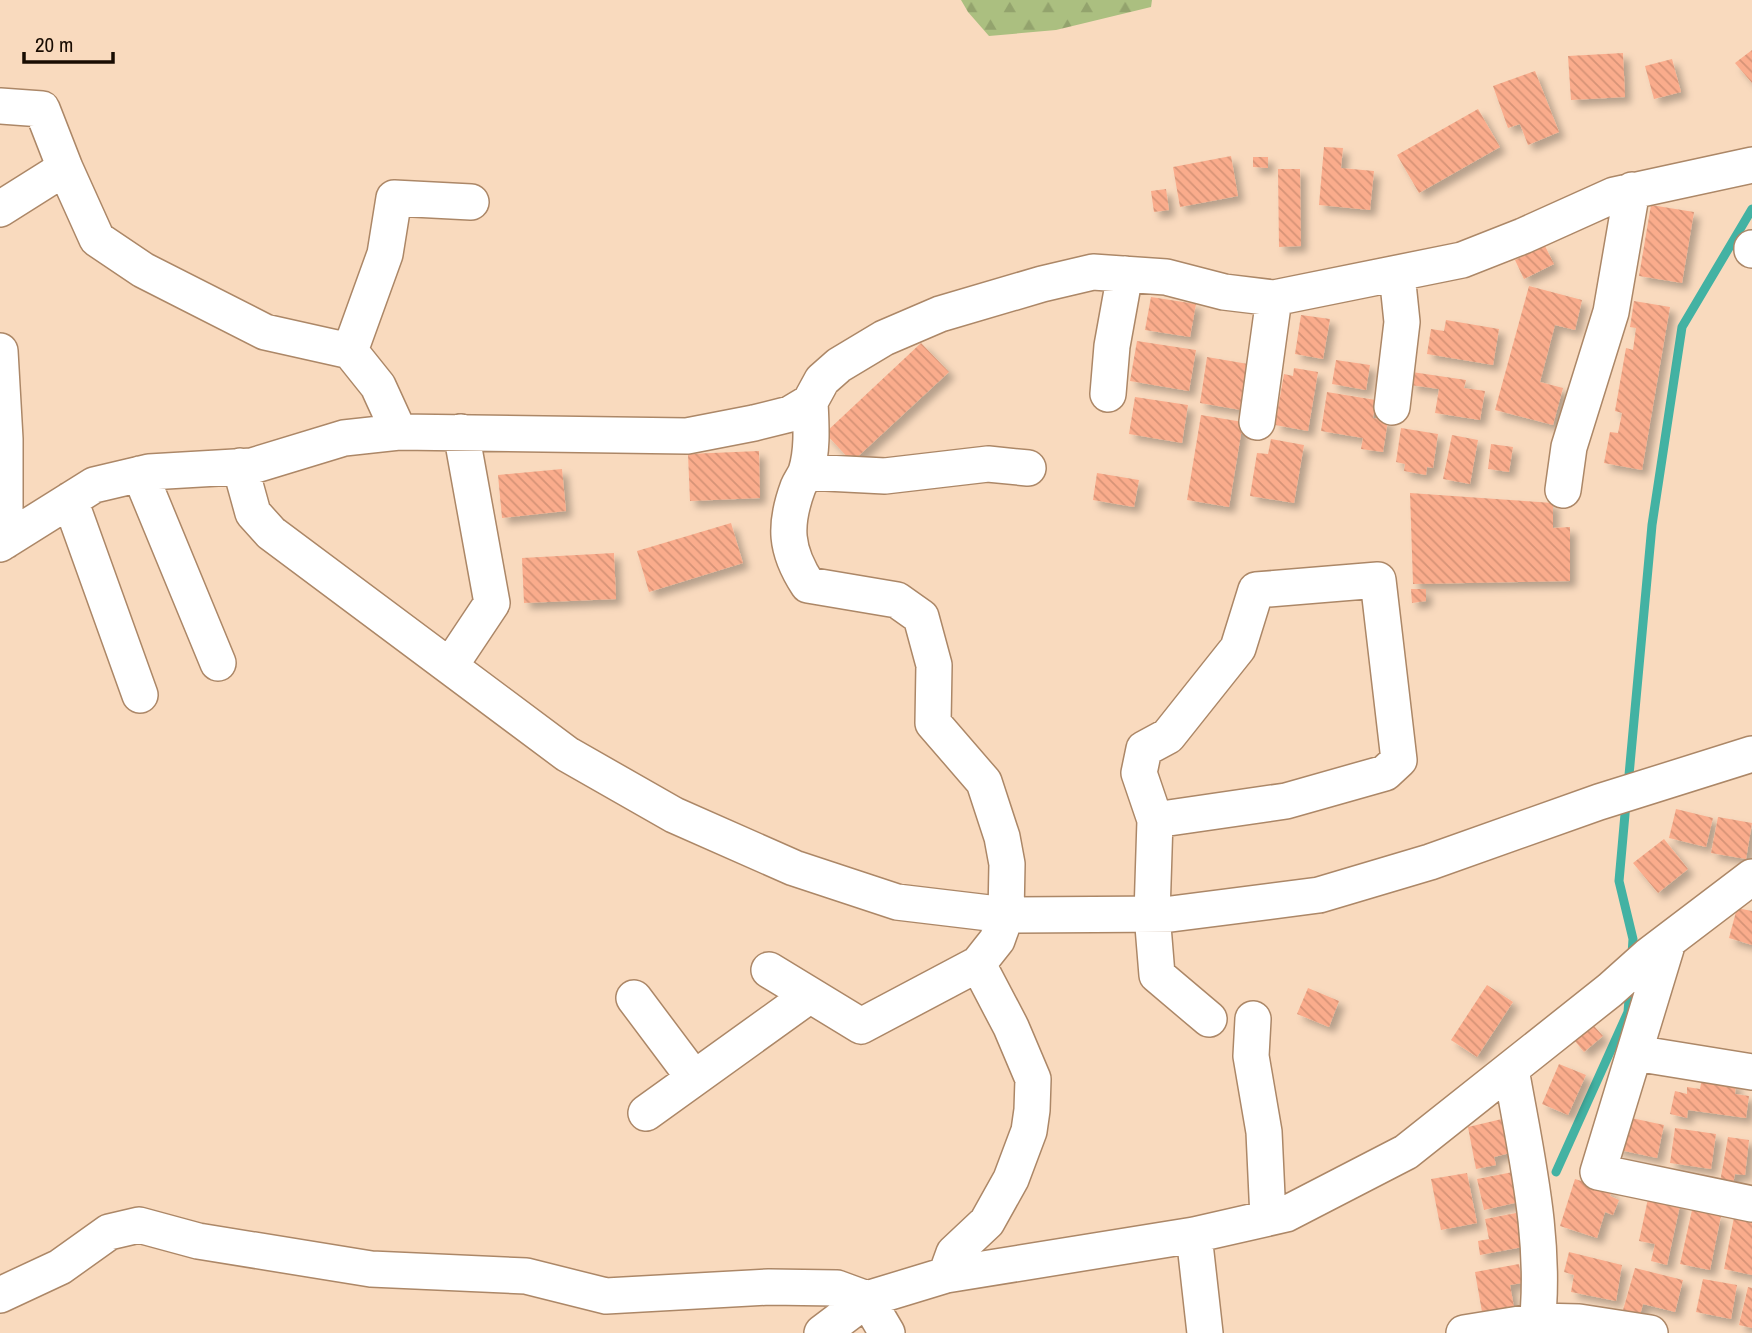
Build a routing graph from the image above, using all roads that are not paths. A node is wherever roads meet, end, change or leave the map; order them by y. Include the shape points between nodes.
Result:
1 (0, 106) edge
2 (1752, 165) edge
3 (65, 168) junction
4 (1632, 190) junction
5 (471, 202) dead end
6 (0, 209) edge
7 (1397, 274) junction
8 (1125, 275) junction
9 (1274, 298) junction
10 (0, 351) edge
11 (350, 351) junction
12 (1108, 394) dead end
13 (810, 402) junction
14 (1392, 407) dead end
15 (1257, 422) dead end
16 (399, 432) junction
17 (461, 432) junction
18 (240, 466) junction
19 (1028, 468) dead end
20 (806, 472) junction
21 (140, 474) junction
22 (1563, 490) dead end
23 (70, 500) junction
24 (2, 542) edge
25 (218, 663) dead end
26 (450, 666) junction
27 (140, 695) dead end
28 (1752, 754) edge
29 (1155, 820) junction
30 (1752, 877) edge
31 (1152, 914) junction
32 (1006, 915) junction
33 (1658, 949) junction
34 (978, 964) junction
35 (769, 970) dead end
36 (810, 995) junction
37 (634, 998) dead end
38 (1209, 1019) dead end
39 (1253, 1019) dead end
40 (1635, 1053) junction
41 (1511, 1069) junction
42 (1752, 1072) edge
43 (694, 1078) junction
44 (646, 1113) dead end
45 (1752, 1204) edge
46 (1268, 1218) junction
47 (1194, 1235) junction
48 (946, 1275) junction
49 (0, 1295) edge
50 (867, 1298) junction
51 (1537, 1327) edge
52 (822, 1333) edge
53 (887, 1333) edge
54 (1205, 1333) edge
55 (1464, 1333) edge
56 (1650, 1333) edge

1 - 3 street via 42,109
2 - 4 street
3 - 6 street
3 - 11 street via 97,239 142,270 265,332
4 - 7 street via 1462,260
4 - 22 street via 1611,312 1569,447
5 - 11 street via 394,198 386,254
7 - 9 street
7 - 14 street via 1402,322
8 - 9 street via 1166,277 1224,292
8 - 12 street
8 - 13 street via 1093,272 940,314 884,338 839,365 822,380
9 - 15 street
10 - 24 street via 5,439
11 - 16 street via 378,386
13 - 17 street via 790,414 687,436
13 - 20 street via 812,432
16 - 17 street
16 - 18 street via 344,438
17 - 26 street via 492,603
18 - 21 street
18 - 26 street via 253,513 271,533
19 - 20 street via 988,464 885,476
20 - 32 street via 789,520 788,539 795,565 808,585 897,600 921,617 934,665 933,723 984,782 1002,837 1007,864
21 - 23 street via 94,485
21 - 25 street
23 - 24 street
23 - 27 street
26 - 32 street via 568,754 686,820 794,867 897,902
28 - 31 street via 1319,895
29 - 29 street via 1139,773 1144,750 1168,736 1238,648 1256,590 1378,580 1399,760 1385,773 1286,801
29 - 31 street
30 - 33 street
31 - 32 street
31 - 38 street via 1157,975
32 - 34 street via 997,940
33 - 40 street
33 - 41 street
34 - 36 street via 861,1026
34 - 48 street via 1034,1079 1032,1110 1011,1179 987,1222 954,1253
35 - 36 street
36 - 43 street
37 - 43 street
39 - 46 street via 1251,1056 1264,1132
40 - 42 street
40 - 45 street via 1598,1172
41 - 46 street via 1406,1152 1286,1214
41 - 51 street via 1534,1197 1539,1260
43 - 44 street
46 - 47 street
47 - 48 street
47 - 54 street
48 - 50 street
49 - 50 street via 60,1267 109,1232 139,1225 198,1241 372,1269 526,1276 606,1296 769,1287 837,1288
50 - 52 street
50 - 53 street
51 - 55 street
51 - 56 street via 1579,1322

